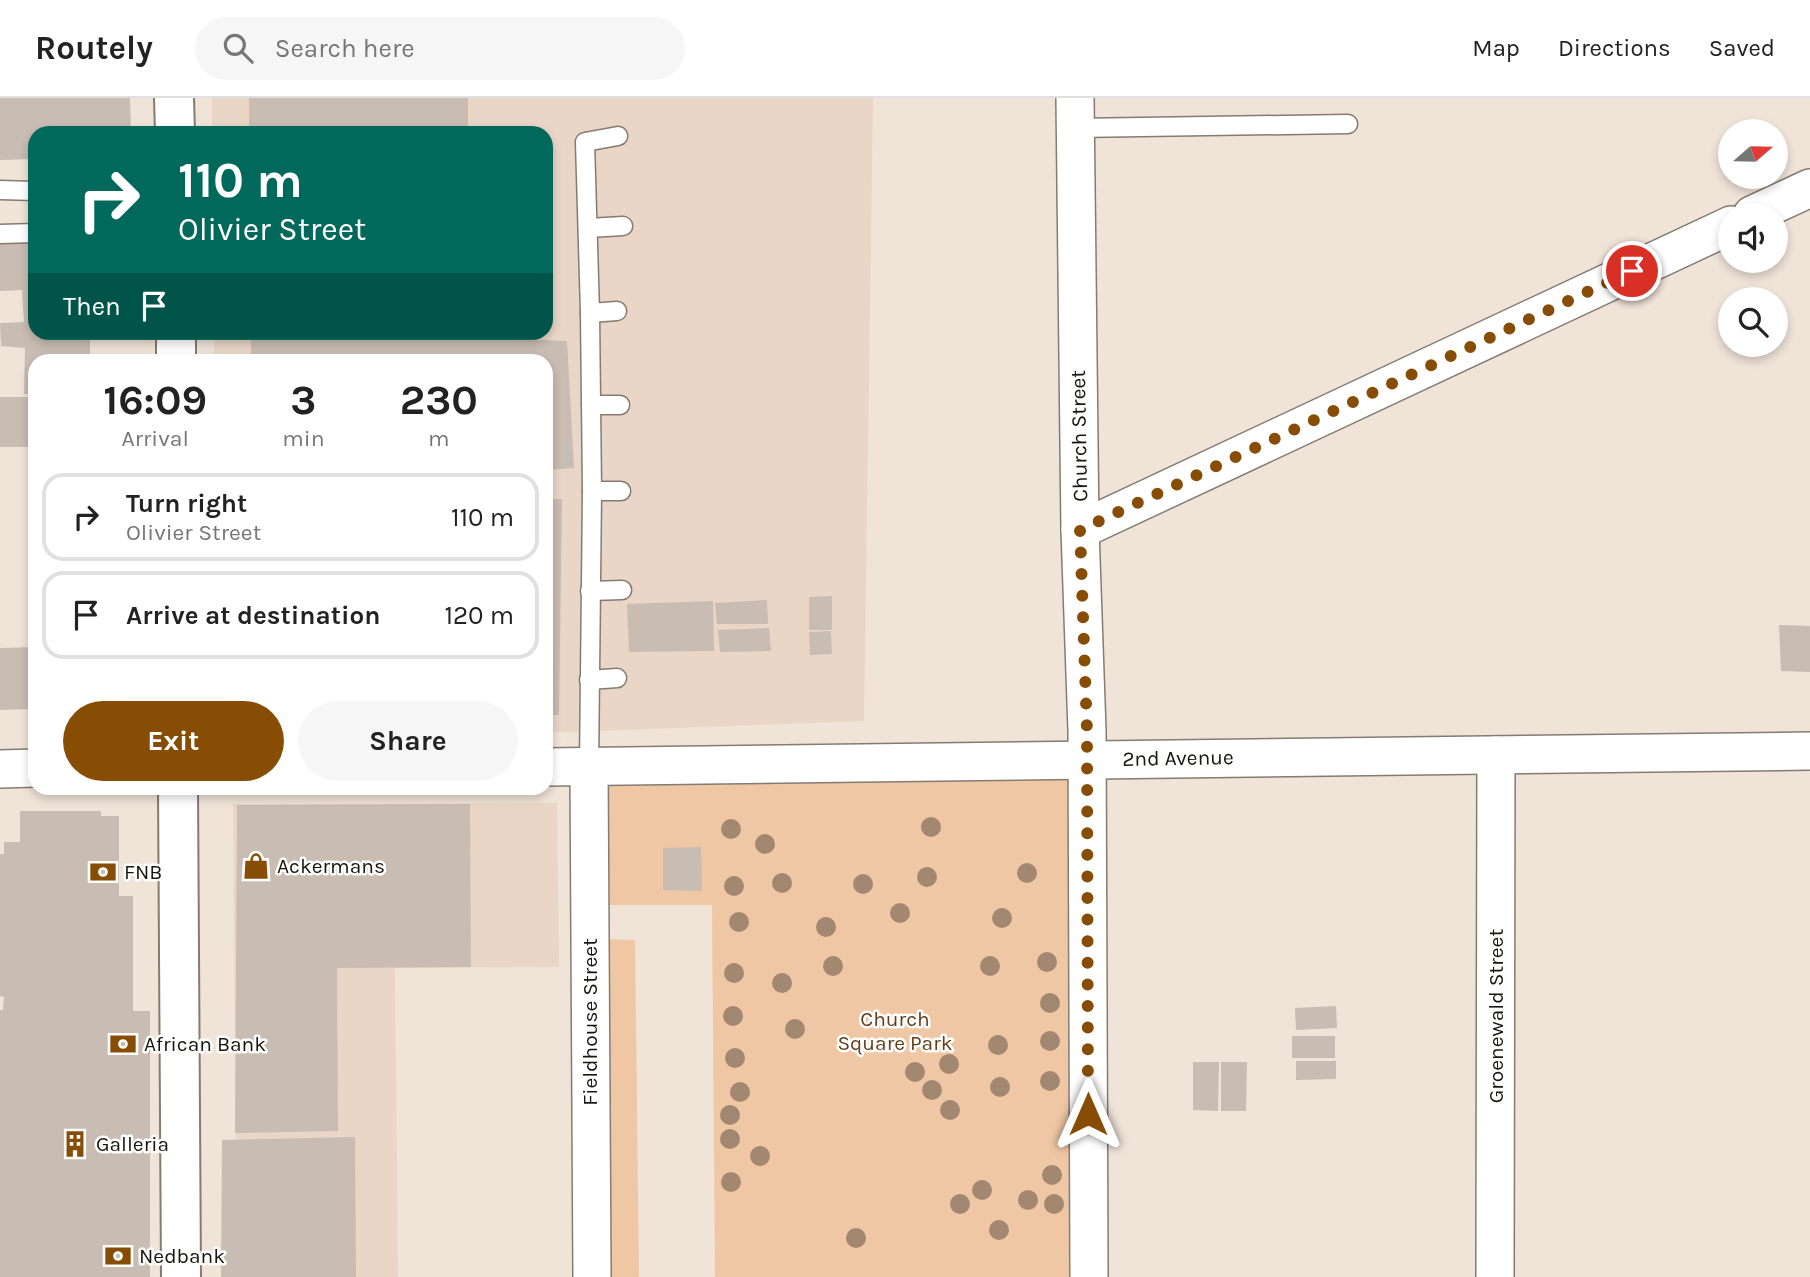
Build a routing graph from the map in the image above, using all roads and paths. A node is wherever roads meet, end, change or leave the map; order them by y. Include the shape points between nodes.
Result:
1 (174, 98) edge
2 (1076, 113) edge
3 (1349, 124) dead end
4 (175, 126) edge
5 (618, 136) dead end
6 (1810, 188) edge
7 (0, 190) edge
8 (28, 191) edge
9 (1778, 203) edge
10 (623, 226) dead end
11 (588, 228) junction
12 (1718, 231) edge
13 (28, 233) edge
14 (0, 234) edge
15 (617, 311) dead end
16 (590, 313) junction
17 (591, 405) junction
18 (620, 405) dead end
19 (592, 491) junction
20 (621, 491) dead end
21 (1080, 530) junction
22 (622, 590) dead end
23 (590, 591) junction
24 (617, 678) dead end
25 (589, 680) junction
26 (1810, 751) edge
27 (1496, 755) junction
28 (1087, 759) junction
29 (553, 766) edge
30 (589, 767) junction
31 (28, 768) edge
32 (0, 769) edge
33 (178, 795) edge
34 (181, 1277) edge
35 (592, 1277) edge
36 (1089, 1277) edge
37 (1495, 1277) edge

1 - 4 street
2 - 3 lane
2 - 21 street, Church Street
5 - 11 lane via 584,142
6 - 9 street
7 - 8 lane
10 - 11 lane
11 - 16 lane
12 - 21 street
13 - 14 lane
15 - 16 lane
16 - 17 lane
17 - 18 lane
17 - 19 lane
19 - 20 lane
19 - 23 lane
21 - 28 street, Church Street
22 - 23 lane
23 - 25 lane
24 - 25 lane
25 - 30 lane
26 - 27 street, 2nd Avenue
27 - 28 street, 2nd Avenue
27 - 37 street, Groenewald Street
28 - 30 street, 2nd Avenue
28 - 36 street, Church Street
29 - 30 street, 2nd Avenue
30 - 35 street, Fieldhouse Street
31 - 32 street
33 - 34 street

